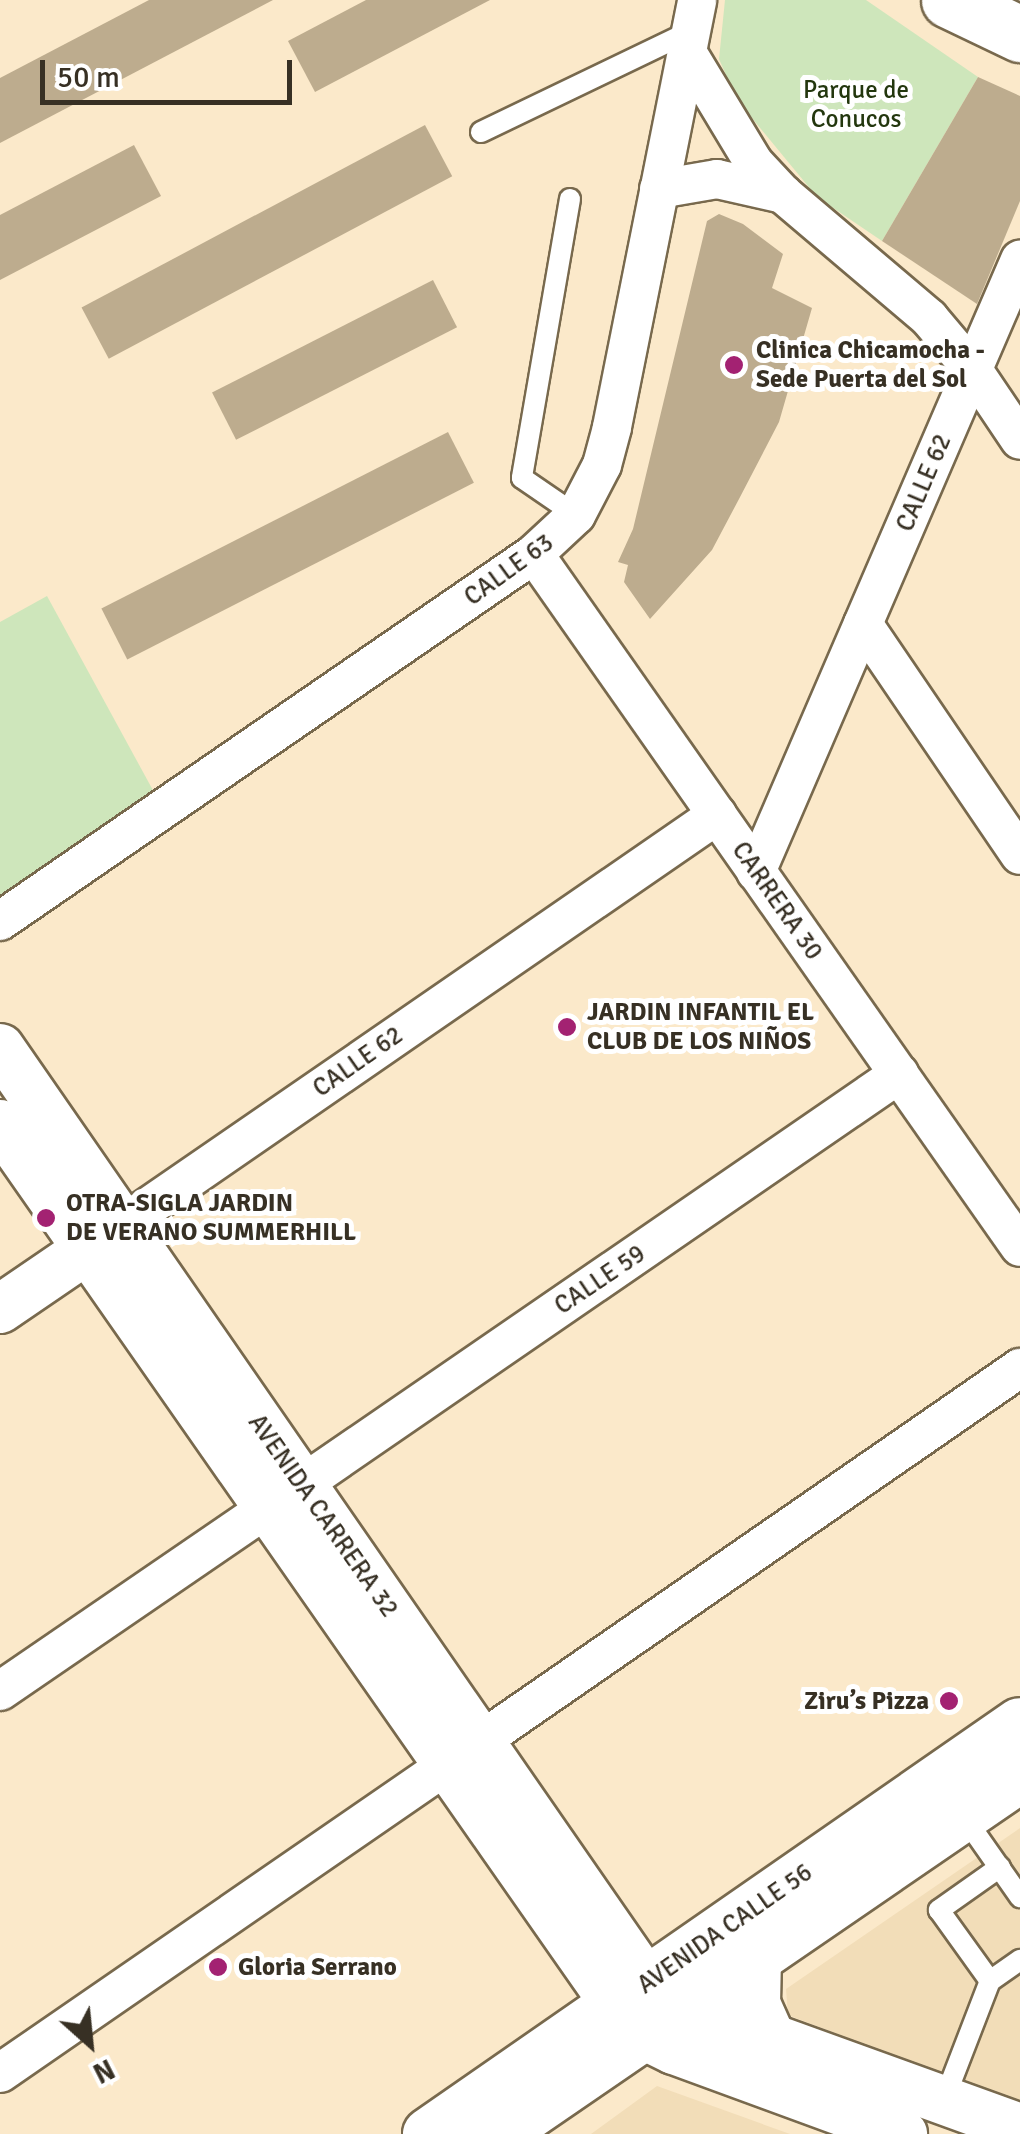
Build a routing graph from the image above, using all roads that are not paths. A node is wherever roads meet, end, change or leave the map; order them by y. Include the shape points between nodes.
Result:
1 (948, 0) edge
2 (691, 28) edge
3 (1020, 34) edge
4 (482, 132) dead end
5 (660, 189) junction
6 (782, 194) junction
7 (570, 199) dead end
8 (1020, 260) edge
9 (973, 370) junction
10 (1019, 436) edge
11 (576, 515) junction
12 (534, 554) junction
13 (863, 624) junction
14 (716, 815) junction
15 (1020, 855) edge
16 (756, 872) junction
17 (0, 921) edge
18 (0, 1048) edge
19 (899, 1074) junction
20 (0, 1124) edge
21 (1014, 1226) edge
22 (105, 1237) junction
23 (0, 1309) edge
24 (1020, 1368) edge
25 (284, 1496) junction
26 (0, 1692) edge
27 (1020, 1724) edge
28 (463, 1753) junction
29 (1020, 1776) edge
30 (963, 1815) junction
31 (1000, 1867) junction
32 (1020, 1897) edge
33 (755, 1958) junction
34 (1020, 1960) edge
35 (990, 1981) junction
36 (647, 2007) junction
37 (769, 2037) junction
38 (0, 2074) edge
39 (944, 2100) junction
40 (1020, 2128) edge
41 (430, 2134) edge
42 (498, 2134) edge
43 (903, 2134) edge

1 - 3 highway
2 - 4 lane
2 - 5 street, CALLE 63
2 - 6 street via 754,162
5 - 6 street via 716,179
5 - 11 street, CALLE 63 via 612,428
6 - 9 street via 907,296
7 - 11 lane via 522,478
8 - 9 street, CALLE 62
9 - 10 street
9 - 13 street, CALLE 62
11 - 12 street, CALLE 63
12 - 14 street, CARRERA 30
12 - 17 street, CALLE 63
13 - 15 street
13 - 16 street, CALLE 62
14 - 16 street, CARRERA 30
14 - 22 street, CALLE 62
16 - 19 street, CARRERA 30
18 - 22 street, AVENIDA CARRERA 32
19 - 21 street, CARRERA 30
19 - 25 street, CALLE 59
20 - 22 street, AVENIDA CARRERA 32
22 - 23 street, CALLE 62
22 - 25 street, AVENIDA CARRERA 32
24 - 28 street
25 - 26 street, CALLE 59
25 - 28 street, AVENIDA CARRERA 32
27 - 36 main road, AVENIDA CALLE 56
28 - 36 street, AVENIDA CARRERA 32
28 - 38 street
29 - 30 main road, AVENIDA CALLE 56
30 - 31 lane
30 - 33 main road, AVENIDA CALLE 56
31 - 32 lane
31 - 35 lane via 939,1910
33 - 36 main road, AVENIDA CALLE 56
33 - 37 main road via 754,2004
34 - 35 lane
35 - 39 lane
36 - 37 street
36 - 41 main road, AVENIDA CALLE 56
36 - 42 main road, AVENIDA CALLE 56
36 - 43 street
37 - 39 street
39 - 40 street

